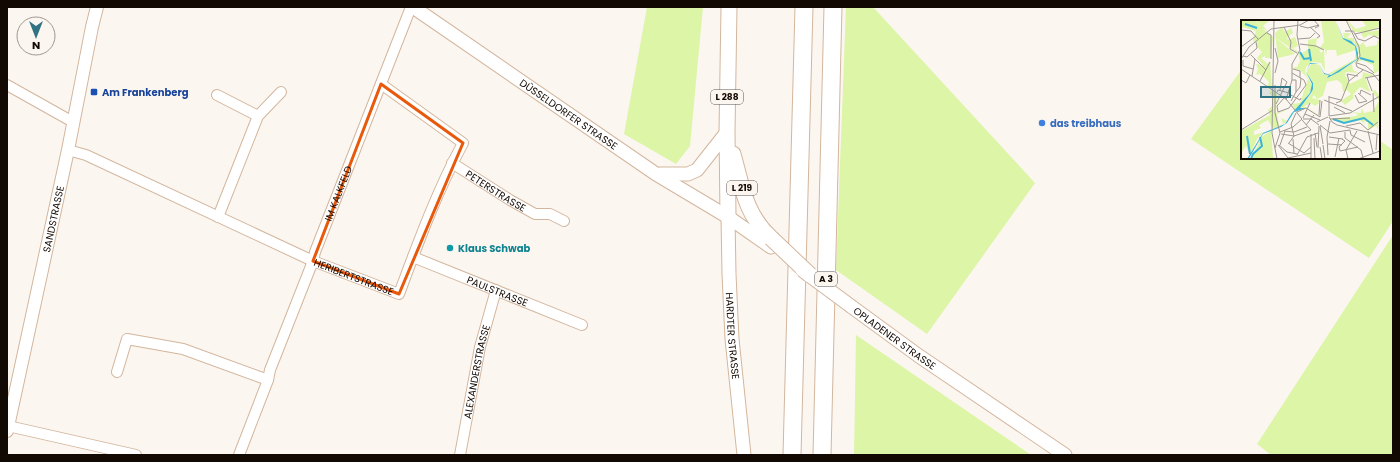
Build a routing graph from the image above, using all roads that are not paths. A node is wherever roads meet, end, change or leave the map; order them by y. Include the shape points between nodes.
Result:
1 (97, 7) edge
2 (412, 7) edge
3 (729, 7) edge
4 (804, 7) edge
5 (833, 7) edge
6 (381, 84) junction
7 (7, 85) edge
8 (281, 92) dead end
9 (217, 95) dead end
10 (258, 116) junction
11 (73, 122) junction
12 (727, 132) junction
13 (68, 150) junction
14 (452, 164) junction
15 (656, 174) junction
16 (218, 217) junction
17 (728, 217) junction
18 (564, 221) dead end
19 (771, 243) junction
20 (413, 257) junction
21 (313, 261) junction
22 (810, 275) joint
23 (496, 290) junction
24 (582, 325) dead end
25 (117, 372) dead end
26 (268, 380) junction
27 (8, 428) edge
28 (136, 455) edge
29 (239, 455) edge
30 (460, 455) edge
31 (744, 455) edge
32 (792, 455) edge
33 (822, 455) edge
34 (1065, 455) edge

1 - 11 street, SANDSTRASSE
2 - 6 street, IM KALKFELD
2 - 15 main road, DÜSSELDORFER STRASSE / L 219
3 - 12 main road, L 288
4 - 32 highway
5 - 33 highway, A 3
6 - 14 street, HERIBERTSTRASSE via 463,143
6 - 21 street, IM KALKFELD
7 - 11 street
8 - 10 street
9 - 10 street
10 - 16 street
11 - 13 street, SANDSTRASSE
12 - 15 main road via 696,170 688,174
12 - 17 main road, L 288
12 - 19 main road, L 219 via 744,197
13 - 16 street, HERIBERTSTRASSE via 86,155
13 - 27 street, SANDSTRASSE
14 - 18 street, PETERSTRASSE via 535,214 550,214
14 - 20 street, HERIBERTSTRASSE
15 - 17 main road, DÜSSELDORFER STRASSE / L 219
16 - 21 street, HERIBERTSTRASSE
17 - 19 main road, L 219
17 - 31 main road, HARDTER STRASSE / L 288 via 732,339
19 - 22 main road, L 219, bridge
20 - 21 street, HERIBERTSTRASSE via 399,294
20 - 23 street, PAULSTRASSE
21 - 26 street, IM KALKFELD
22 - 34 main road, OPLADENER STRASSE / L 219, bridge via 918,356
23 - 24 street, PAULSTRASSE
23 - 30 street, ALEXANDERSTRASSE via 480,347
25 - 26 street via 127,339 183,349
26 - 29 street, IM KALKFELD
27 - 28 street

